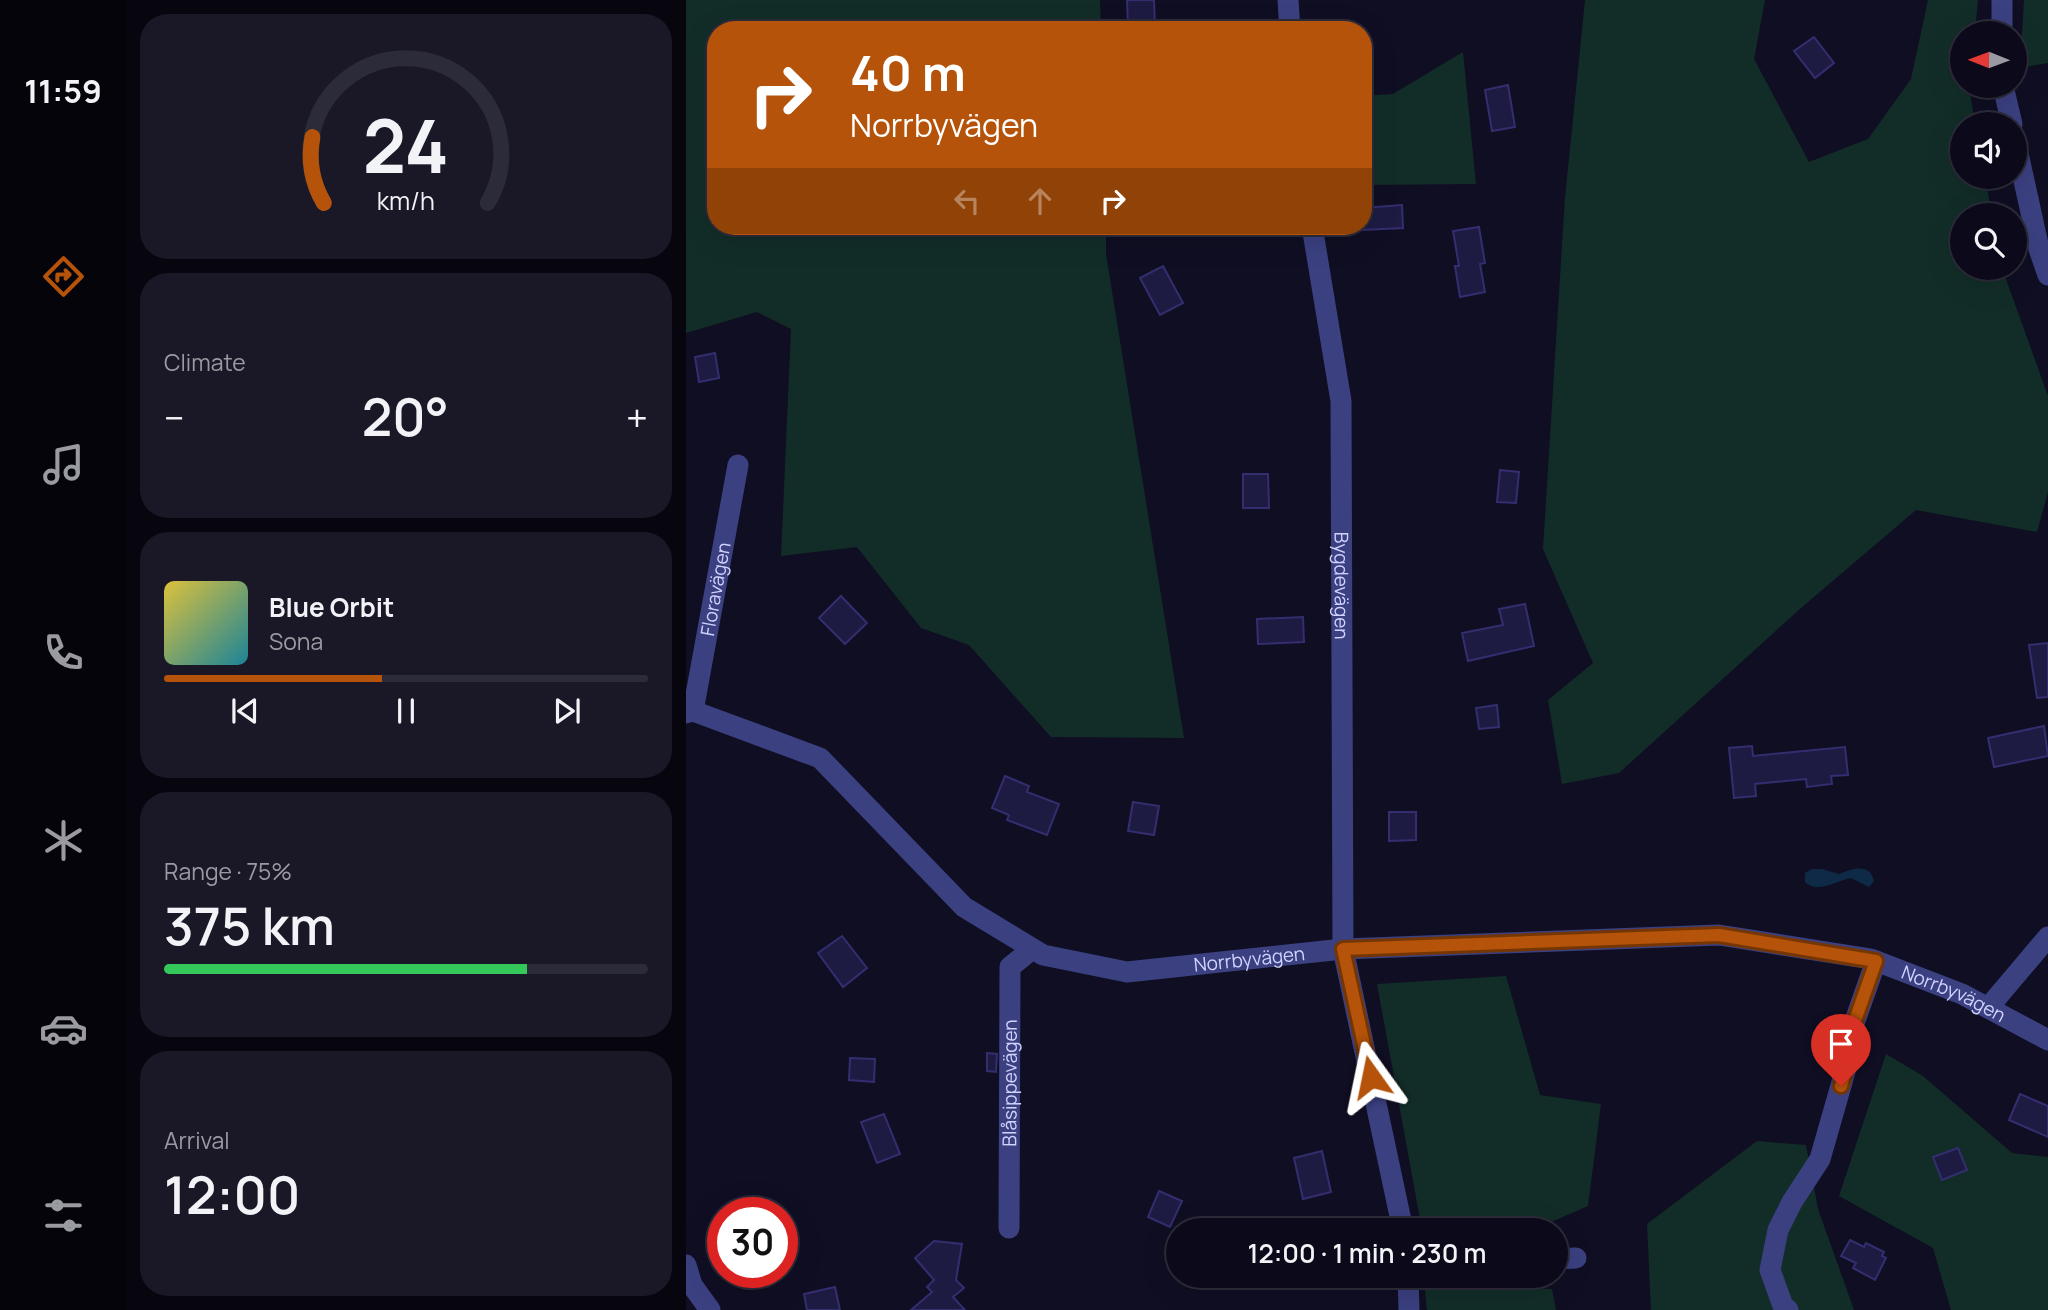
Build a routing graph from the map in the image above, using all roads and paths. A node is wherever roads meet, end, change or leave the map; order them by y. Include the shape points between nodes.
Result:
1 (1289, 0) edge
2 (2002, 0) edge
3 (1290, 21) edge
4 (2003, 21) edge
5 (2026, 189) edge
6 (1313, 235) edge
7 (2048, 275) edge
8 (738, 465) dead end
9 (689, 712) edge
10 (2048, 937) edge
11 (1032, 949) junction
12 (1343, 949) junction
13 (1876, 961) junction
14 (1988, 1008) junction
15 (2048, 1041) edge
16 (1401, 1218) edge
17 (1009, 1228) dead end
18 (686, 1265) edge
19 (1408, 1288) edge
20 (710, 1310) edge
21 (1409, 1310) edge
22 (1788, 1310) edge

1 - 3 street
2 - 4 street
5 - 7 street
6 - 12 street, Bygdevägen via 1341,401
8 - 9 street, Floravägen
9 - 11 street, Norrbyvägen via 820,758 964,907
10 - 14 street
11 - 12 street, Norrbyvägen via 1043,956 1127,972
11 - 17 street, Blåsippevägen via 1010,967
12 - 13 street, Norrbyvägen via 1719,935
12 - 16 street, Bygdevägen
13 - 14 street, Norrbyvägen
13 - 22 street via 1851,1032 1848,1061 1820,1159 1778,1230 1770,1270
14 - 15 street, Norrbyvägen
18 - 20 street via 692,1285
19 - 21 street

